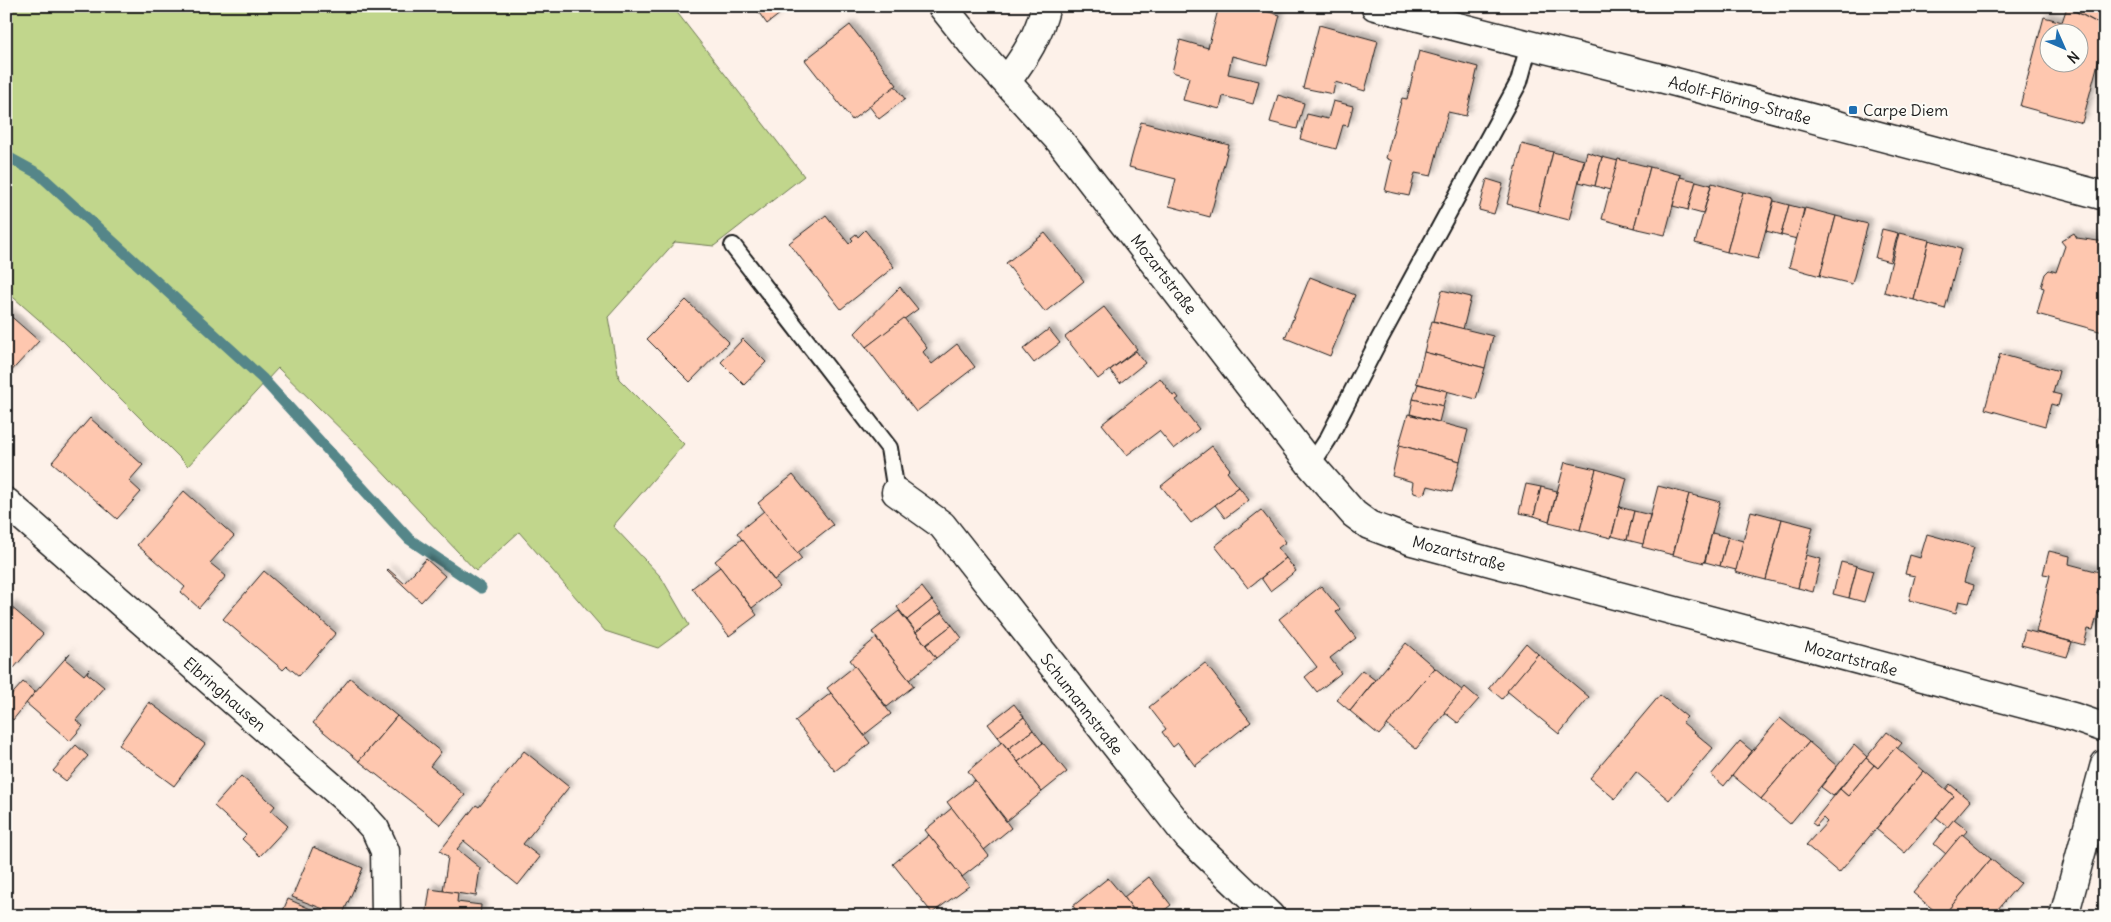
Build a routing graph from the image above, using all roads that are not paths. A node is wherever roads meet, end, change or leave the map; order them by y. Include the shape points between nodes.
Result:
1 (942, 6) edge
2 (1046, 6) edge
3 (1375, 6) edge
4 (1529, 45) junction
5 (1007, 81) junction
6 (2105, 196) edge
7 (733, 246) dead end
8 (1311, 465) junction
9 (896, 492) joint
10 (6, 502) edge
11 (2105, 728) edge
12 (2105, 764) edge
13 (386, 916) edge
14 (1270, 916) edge
15 (2064, 916) edge

1 - 5 street, Mozartstraße
2 - 5 street via 1040,31
3 - 4 street, Adolf-Flöring-Straße
4 - 6 street, Adolf-Flöring-Straße
4 - 8 lane via 1520,82
5 - 8 street, Mozartstraße via 1060,141
7 - 9 lane via 889,448
8 - 11 street, Mozartstraße via 1354,514 1369,525 1412,541
9 - 14 street, Schumannstraße via 942,525 1188,837
10 - 13 street, Elbringhausen via 356,808 375,829 385,851
12 - 15 street

